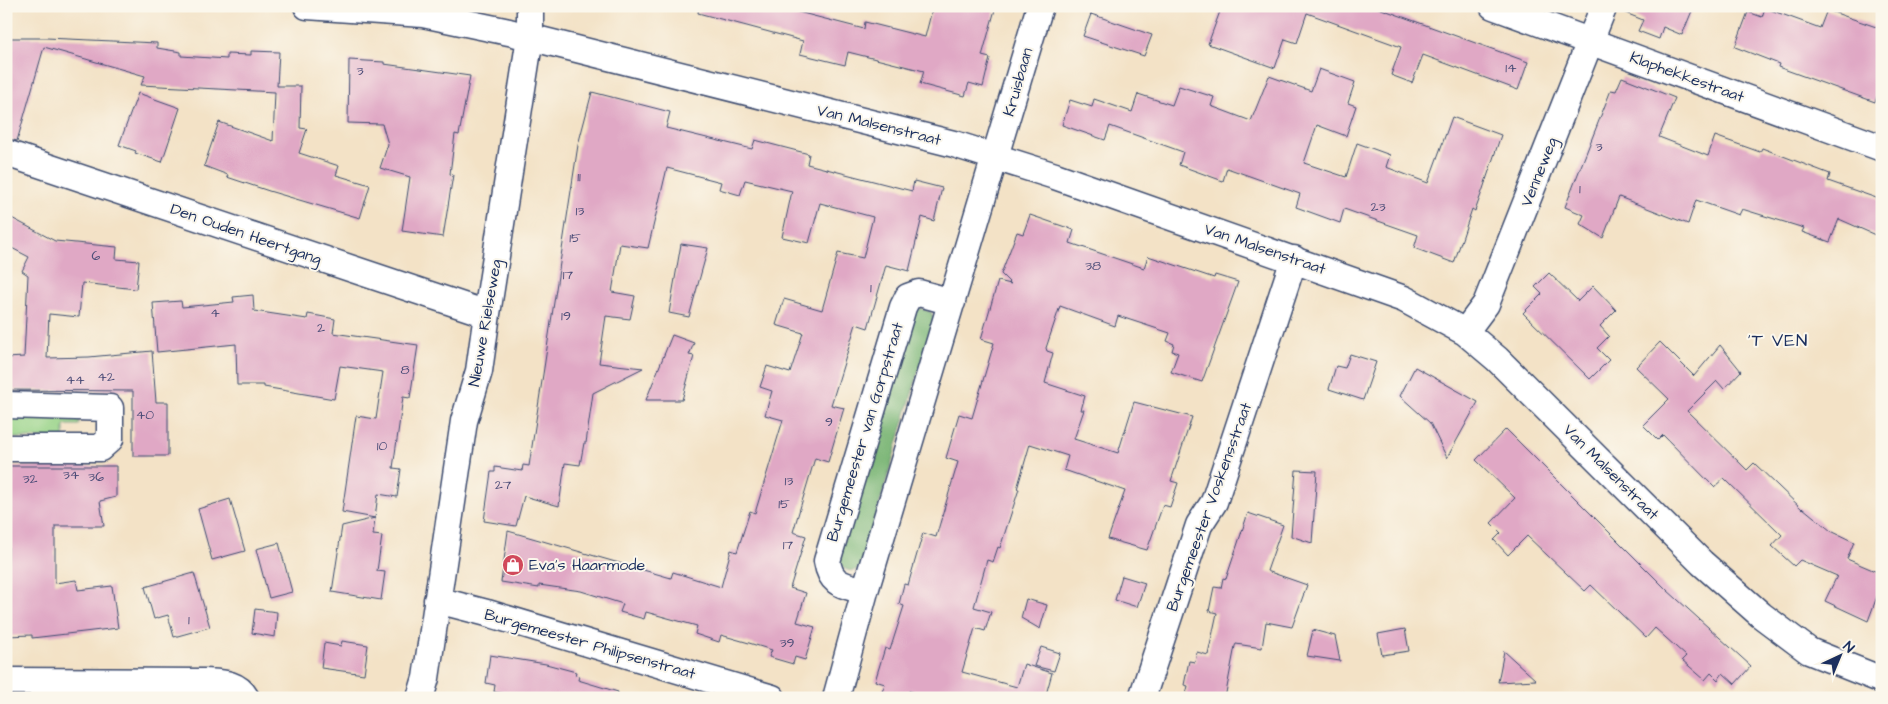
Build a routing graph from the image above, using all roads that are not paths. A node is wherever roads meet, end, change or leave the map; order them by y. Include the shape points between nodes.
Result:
1 (308, 6) edge
2 (530, 6) edge
3 (1040, 6) edge
4 (1493, 6) edge
5 (1604, 6) edge
6 (530, 37) junction
7 (1590, 42) junction
8 (1882, 148) edge
9 (6, 154) edge
10 (996, 158) junction
11 (1294, 260) junction
12 (952, 302) junction
13 (487, 314) junction
14 (1465, 332) junction
15 (6, 405) edge
16 (6, 448) edge
17 (865, 591) junction
18 (438, 600) junction
19 (1882, 680) edge
20 (6, 681) edge
21 (246, 698) edge
22 (420, 698) edge
23 (772, 698) edge
24 (836, 698) edge
25 (1142, 698) edge

1 - 6 street, Van Malsenstraat via 423,14
2 - 6 street, Nieuwe Rielseweg
3 - 10 street, Kruisbaan
4 - 7 street, Klaphekkestraat
5 - 7 street, Venneweg
6 - 10 street, Van Malsenstraat via 945,142
6 - 13 street, Nieuwe Rielseweg
7 - 8 street, Klaphekkestraat
7 - 14 street, Venneweg via 1486,304
9 - 13 street, Den Ouden Heertgang
10 - 11 street, Van Malsenstraat
10 - 12 street
11 - 14 street, Van Malsenstraat via 1404,300
11 - 25 street, Burgemeester Voskensstraat via 1214,502 1199,525
12 - 17 street
12 - 17 street, Burgemeester van Gorpstraat via 919,292 908,296 903,307 827,561 829,573 836,582
13 - 18 street, Nieuwe Rielseweg via 479,371 464,421
14 - 19 street, Van Malsenstraat via 1702,563 1762,614 1809,651
15 - 16 street via 110,408 110,439 100,448
17 - 24 street
18 - 22 street, Nieuwe Rielseweg
18 - 23 street, Burgemeester Philipsenstraat
20 - 21 street via 204,682 230,684 241,689

